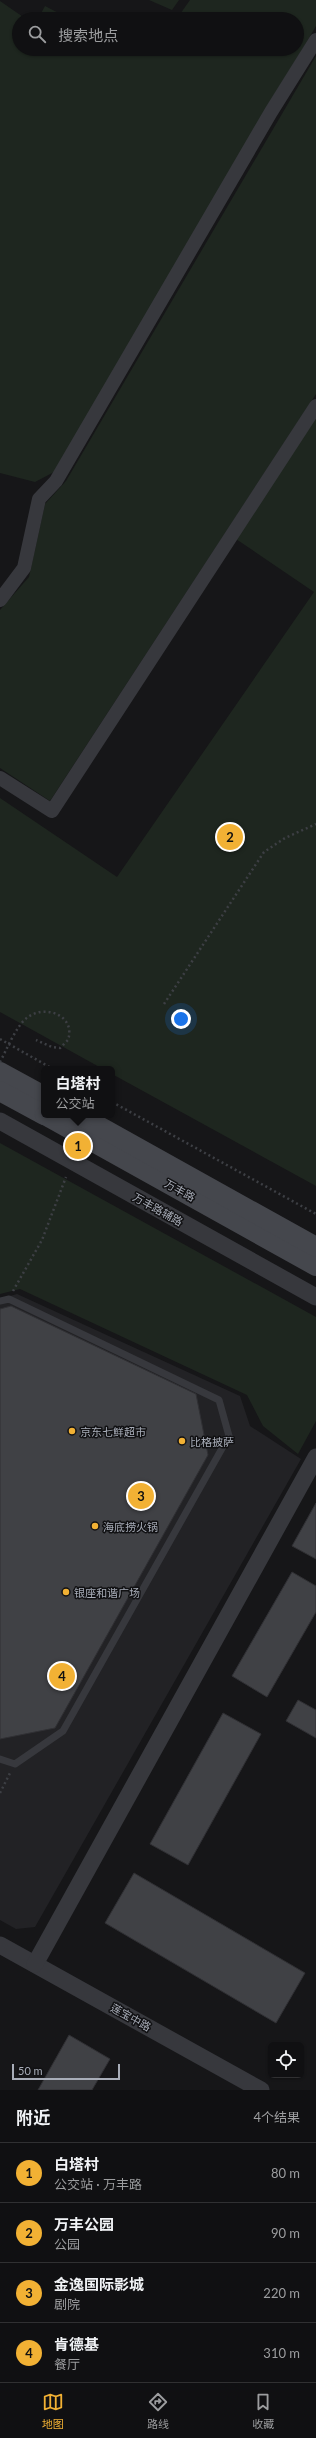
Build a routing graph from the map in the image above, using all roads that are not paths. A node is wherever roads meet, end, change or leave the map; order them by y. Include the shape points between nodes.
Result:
1 (316, 40) edge
2 (316, 406) edge
3 (0, 600) edge
4 (0, 778) edge
5 (0, 1072) edge
6 (0, 1091) edge
7 (41, 1094) edge
8 (41, 1113) edge
9 (49, 1118) edge
10 (84, 1118) edge
11 (0, 1121) edge
12 (316, 1247) edge
13 (316, 1266) edge
14 (316, 1297) edge
15 (0, 1301) edge
16 (316, 1457) edge
17 (0, 1759) edge
18 (0, 1945) edge
19 (35, 1964) junction
20 (261, 2090) edge

1 - 3 street via 271,112 56,481 39,499 24,568
2 - 4 street via 52,811
5 - 7 main road
6 - 8 main road, 万丰路
9 - 13 main road, 万丰路
10 - 12 main road, 万丰路
11 - 14 street, 万丰路辅路
15 - 17 lane via 9,1299 219,1400 229,1436 64,1731 15,1764
16 - 19 street
18 - 19 street, 莲宝中路
19 - 20 street, 莲宝中路

